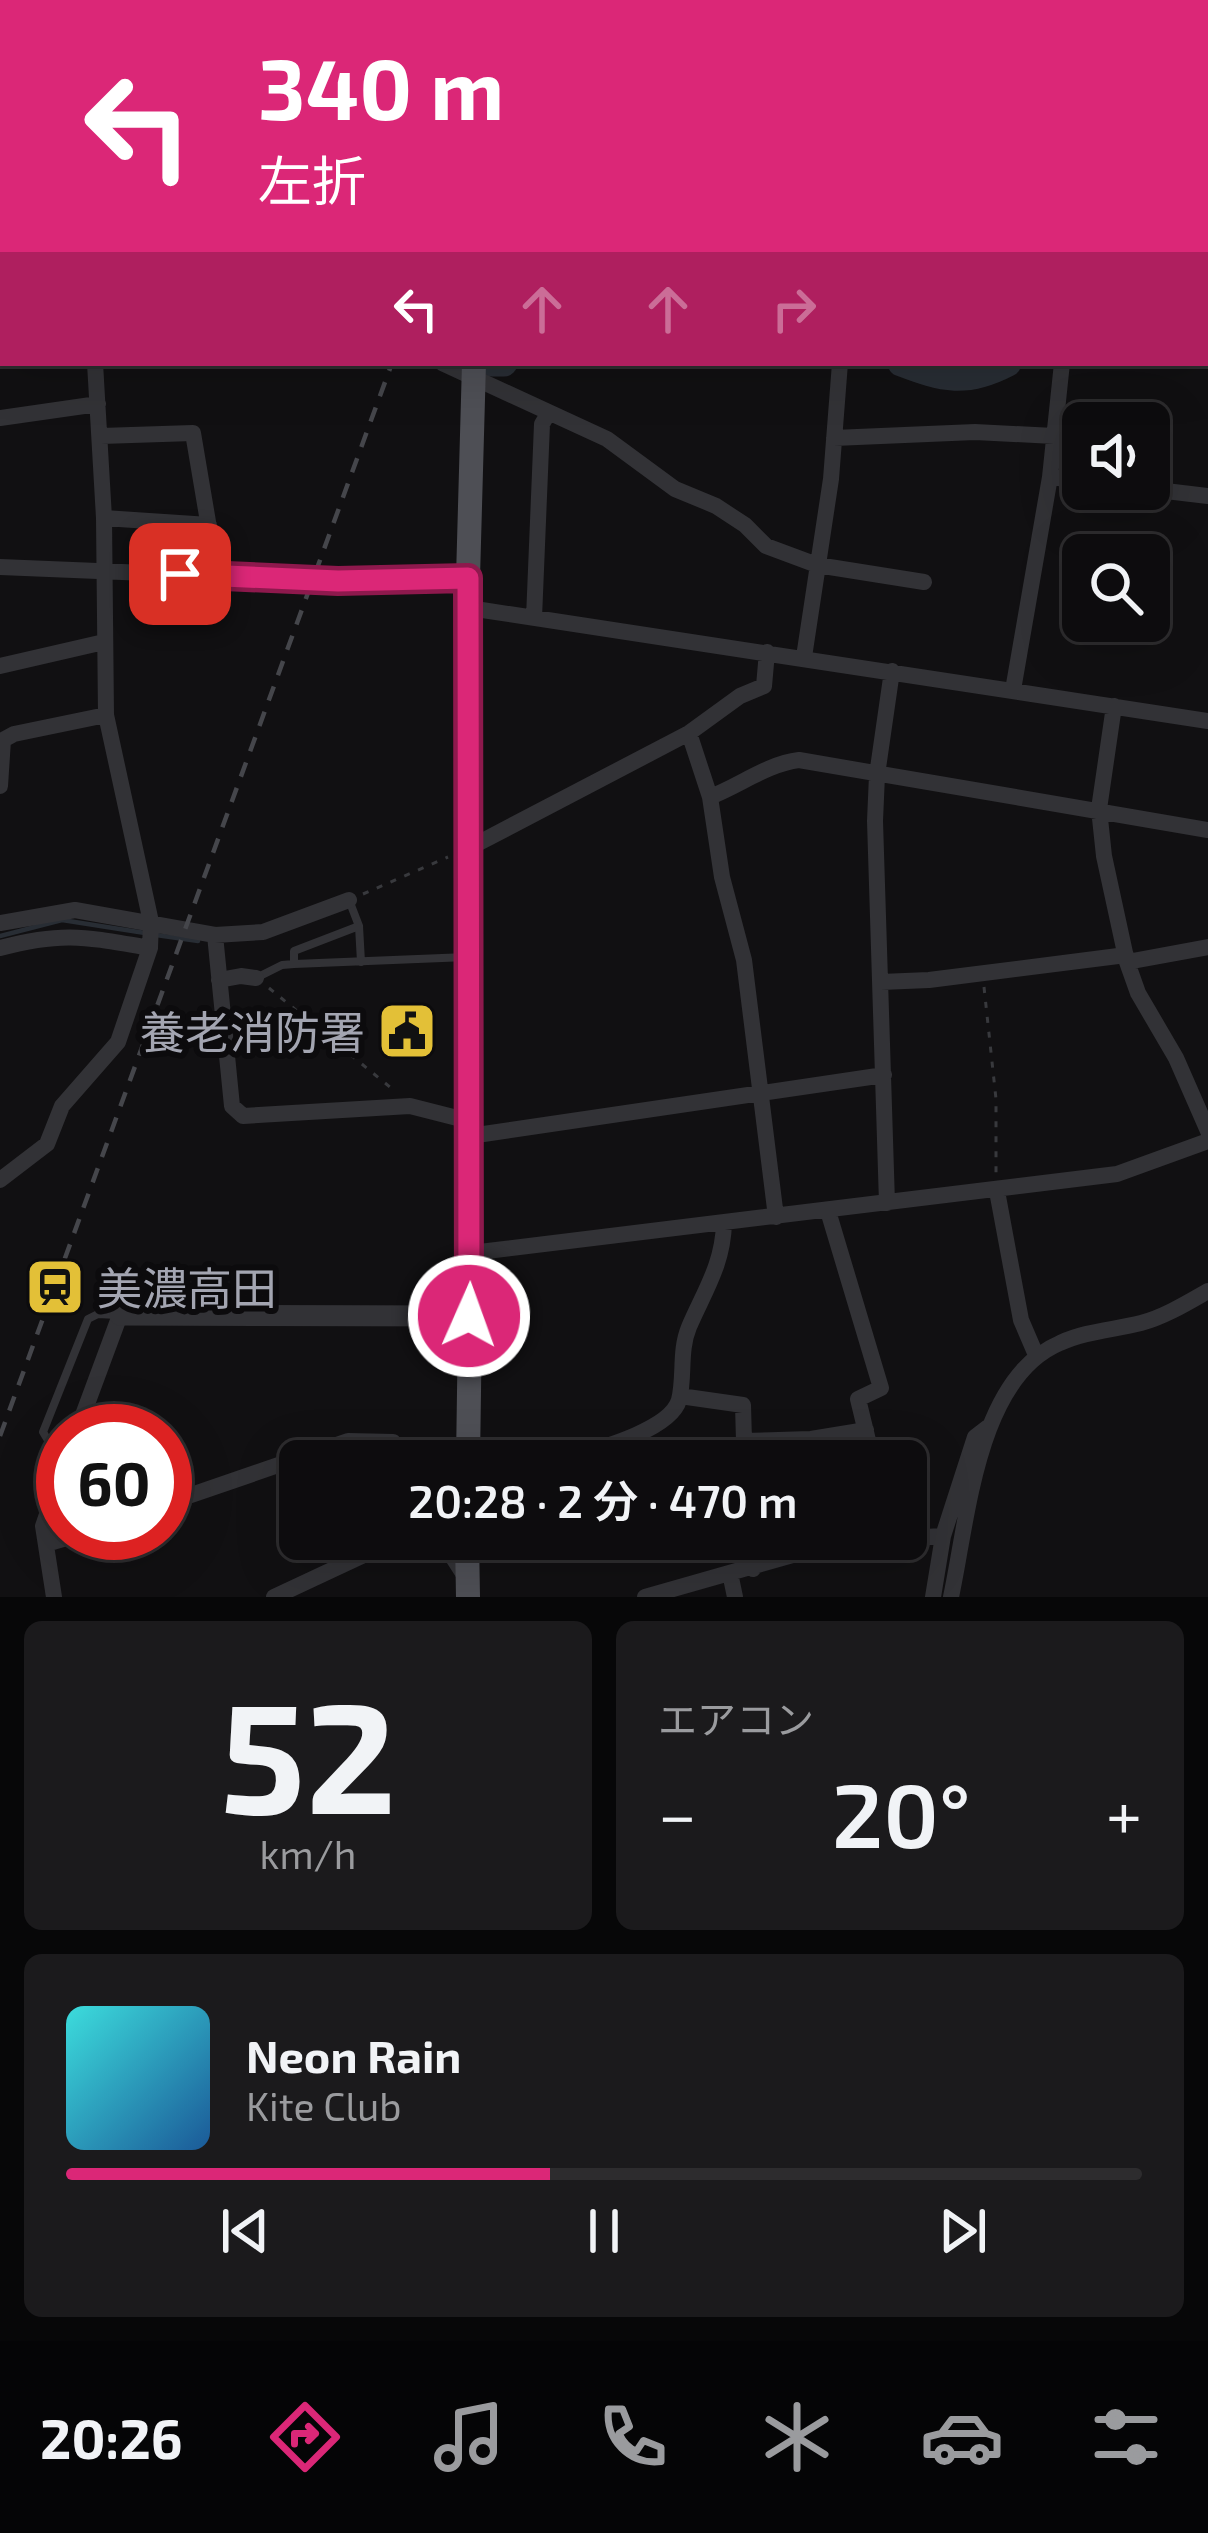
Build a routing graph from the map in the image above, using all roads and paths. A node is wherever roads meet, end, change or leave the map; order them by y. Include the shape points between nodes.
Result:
1 (95, 366) edge
2 (840, 366) edge
3 (1062, 366) edge
4 (473, 368) edge
5 (98, 404) junction
6 (548, 414) junction
7 (0, 418) edge
8 (101, 436) junction
9 (1054, 436) junction
10 (834, 438) junction
11 (1050, 477) junction
12 (1062, 478) edge
13 (1170, 491) edge
14 (1208, 496) edge
15 (104, 518) junction
16 (209, 525) junction
17 (817, 565) junction
18 (0, 567) edge
19 (105, 572) junction
20 (217, 575) junction
21 (468, 578) junction
22 (924, 582) dead end
23 (469, 608) junction
24 (534, 618) junction
25 (104, 643) junction
26 (767, 652) junction
27 (804, 657) junction
28 (0, 666) edge
29 (892, 671) junction
30 (1013, 690) junction
31 (1114, 706) junction
32 (106, 715) junction
33 (1208, 721) edge
34 (689, 733) junction
35 (877, 775) junction
36 (0, 786) edge
37 (710, 797) junction
38 (1099, 809) junction
39 (1208, 830) edge
40 (471, 847) junction
41 (349, 900) junction
42 (151, 922) junction
43 (0, 923) edge
44 (359, 926) junction
45 (215, 935) junction
46 (1208, 946) edge
47 (0, 948) edge
48 (150, 948) junction
49 (470, 957) junction
50 (1126, 959) junction
51 (361, 962) junction
52 (295, 964) junction
53 (982, 974) junction
54 (256, 978) junction
55 (219, 980) junction
56 (880, 982) junction
57 (884, 1075) junction
58 (761, 1094) junction
59 (410, 1106) junction
60 (470, 1129) junction
61 (1208, 1131) edge
62 (1208, 1141) edge
63 (0, 1180) edge
64 (997, 1191) junction
65 (887, 1203) junction
66 (828, 1211) junction
67 (776, 1217) junction
68 (724, 1223) junction
69 (471, 1252) junction
70 (1208, 1291) edge
71 (120, 1315) junction
72 (469, 1316) junction
73 (1036, 1355) junction
74 (680, 1396) junction
75 (54, 1404) edge
76 (87, 1404) edge
77 (988, 1426) junction
78 (866, 1430) junction
79 (468, 1440) edge
80 (617, 1440) edge
81 (745, 1440) edge
82 (789, 1440) edge
83 (868, 1440) edge
84 (279, 1465) edge
85 (192, 1495) edge
86 (943, 1536) junction
87 (927, 1537) edge
88 (48, 1560) edge
89 (353, 1560) edge
90 (452, 1560) edge
91 (751, 1560) edge
92 (781, 1560) edge
93 (752, 1569) junction
94 (730, 1574) junction
95 (467, 1588) edge
96 (54, 1597) edge
97 (274, 1597) edge
98 (645, 1597) edge
99 (734, 1597) edge
100 (933, 1597) edge
101 (951, 1597) edge

1 - 5 street
2 - 10 street
3 - 9 street
4 - 6 street
4 - 21 main road
5 - 7 street
5 - 8 street
6 - 17 street via 607,439 766,546
6 - 24 street
8 - 15 street
8 - 16 street via 193,433
9 - 10 street
9 - 11 street
10 - 17 street
11 - 12 street
11 - 30 street
13 - 14 street
15 - 16 street
15 - 19 street
16 - 20 street
17 - 22 street
17 - 27 street
18 - 19 street
19 - 20 street
19 - 25 street
20 - 21 street
21 - 23 main road
23 - 24 street
23 - 40 main road
24 - 26 street
25 - 28 street
25 - 32 street
26 - 27 street
26 - 34 street via 764,686
27 - 29 street
29 - 30 street
29 - 35 street
30 - 31 street
31 - 33 street
31 - 38 street
32 - 36 street via 4,740
32 - 42 street
34 - 37 street
34 - 40 street
35 - 37 street via 774,763
35 - 38 street
35 - 56 street
37 - 58 street
38 - 39 street
38 - 50 street
40 - 41 path
40 - 49 main road
41 - 44 lane
41 - 45 street via 263,932
42 - 43 street via 74,910
42 - 45 street
42 - 48 street
44 - 51 lane
44 - 52 lane via 293,951
45 - 55 street
46 - 50 street
47 - 48 street via 50,935
48 - 63 street via 118,1042 62,1106 47,1144
49 - 51 lane
49 - 60 main road
50 - 53 street
50 - 61 street
51 - 52 lane
52 - 54 lane
53 - 56 street
53 - 64 path
54 - 55 street
54 - 59 path
55 - 59 street via 232,1106 243,1115
56 - 57 street
57 - 58 street
57 - 65 street
58 - 60 street
58 - 67 street
59 - 60 street
60 - 69 main road
62 - 64 street via 1117,1174
64 - 65 street
64 - 73 street via 1021,1320
65 - 66 street
66 - 67 street
66 - 78 street via 881,1388 858,1399
67 - 68 street
68 - 69 street
68 - 74 street via 723,1252 687,1330
69 - 72 main road
70 - 73 street via 1144,1322 1086,1333
71 - 72 street
71 - 75 lane via 88,1319
71 - 76 street
72 - 79 main road
73 - 77 street via 1002,1394
74 - 80 street via 657,1426
74 - 81 street via 743,1406
77 - 86 street via 974,1437
77 - 101 street
78 - 82 street
78 - 83 street
84 - 85 street
86 - 87 street
86 - 100 street
88 - 96 street
89 - 97 street
90 - 95 street
91 - 93 street
92 - 93 street
93 - 94 street
94 - 98 street
94 - 99 street

